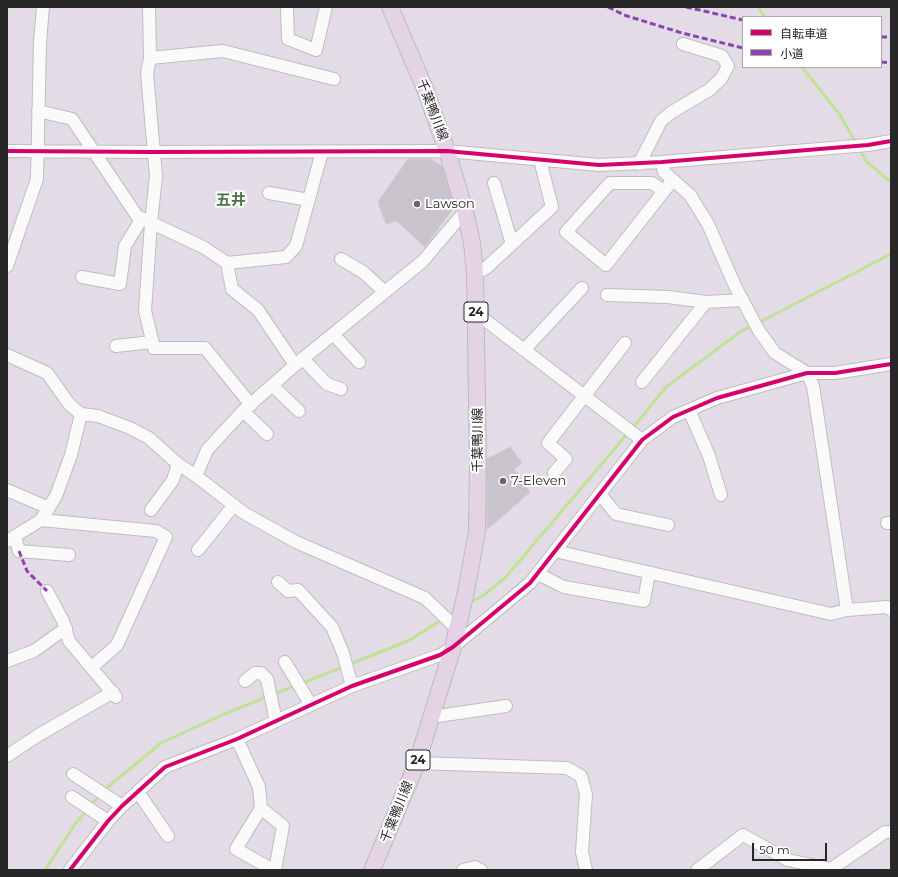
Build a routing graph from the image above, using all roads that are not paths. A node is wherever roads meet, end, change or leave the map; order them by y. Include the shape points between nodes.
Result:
1 (43, 7) edge
2 (149, 7) edge
3 (287, 7) edge
4 (326, 7) edge
5 (390, 7) edge
6 (683, 44) dead end
7 (150, 58) junction
8 (334, 79) dead end
9 (38, 111) junction
10 (891, 141) edge
11 (7, 151) edge
12 (447, 151) junction
13 (38, 152) junction
14 (94, 152) junction
15 (153, 152) junction
16 (322, 152) junction
17 (540, 160) junction
18 (662, 162) junction
19 (639, 164) junction
20 (673, 180) junction
21 (494, 183) dead end
22 (664, 191) junction
23 (270, 193) dead end
24 (309, 200) junction
25 (465, 212) junction
26 (146, 220) junction
27 (512, 244) junction
28 (341, 260) dead end
29 (227, 263) junction
30 (7, 266) edge
31 (475, 274) junction
32 (82, 277) dead end
33 (582, 288) dead end
34 (385, 292) junction
35 (607, 295) dead end
36 (743, 300) junction
37 (706, 302) junction
38 (476, 313) junction
39 (333, 334) junction
40 (152, 342) junction
41 (625, 343) dead end
42 (116, 346) dead end
43 (524, 350) junction
44 (7, 355) edge
45 (299, 362) junction
46 (359, 362) dead end
47 (891, 364) edge
48 (807, 373) junction
49 (642, 382) dead end
50 (272, 385) junction
51 (341, 389) dead end
52 (584, 396) junction
53 (247, 408) junction
54 (689, 410) junction
55 (299, 411) dead end
56 (81, 414) junction
57 (267, 434) dead end
58 (642, 440) junction
59 (178, 464) junction
60 (554, 473) dead end
61 (196, 476) junction
62 (7, 490) edge
63 (600, 494) junction
64 (721, 495) dead end
65 (234, 505) junction
66 (49, 508) junction
67 (151, 510) dead end
68 (41, 520) junction
69 (668, 525) dead end
70 (11, 539) edge
71 (198, 550) dead end
72 (555, 551) junction
73 (69, 555) dead end
74 (649, 573) junction
75 (538, 574) junction
76 (278, 582) dead end
77 (47, 591) dead end
78 (847, 610) junction
79 (891, 610) edge
80 (66, 628) junction
81 (457, 629) junction
82 (454, 647) junction
83 (7, 662) edge
84 (285, 662) dead end
85 (92, 667) junction
86 (245, 681) dead end
87 (352, 686) junction
88 (311, 705) junction
89 (506, 706) dead end
90 (431, 717) junction
91 (276, 721) junction
92 (237, 739) junction
93 (7, 756) edge
94 (417, 763) junction
95 (73, 774) dead end
96 (138, 792) junction
97 (72, 797) dead end
98 (122, 806) junction
99 (261, 808) junction
100 (108, 821) junction
101 (891, 832) edge
102 (168, 836) dead end
103 (70, 870) edge
104 (274, 870) edge
105 (372, 870) edge
106 (463, 870) edge
107 (481, 870) edge
108 (586, 870) edge
109 (696, 870) edge
110 (831, 870) edge

1 - 9 street
2 - 7 street
3 - 4 street via 288,39 316,50
5 - 12 main road, 千葉鴨川線 / 24
6 - 19 street via 722,56 728,66 721,79 709,90 661,121
7 - 8 street via 223,51
7 - 15 street via 147,73
9 - 13 street
9 - 14 street via 72,120
10 - 18 street
11 - 13 street
12 - 16 street
12 - 17 street
12 - 25 main road, 千葉鴨川線 / 24
13 - 14 street
13 - 30 street via 37,179
14 - 15 street
14 - 26 street via 137,216
15 - 16 street
15 - 26 street via 156,176
16 - 24 street
17 - 19 street via 599,165
17 - 27 street via 552,207
18 - 19 street
18 - 20 street via 664,172
20 - 22 street
20 - 36 street via 690,195 708,224
21 - 27 street
22 - 22 street via 606,265 566,232 610,183 652,183
23 - 24 street
24 - 29 street via 298,243 286,257
25 - 31 main road, 千葉鴨川線 / 24
25 - 34 street via 423,261
26 - 29 street via 203,247
26 - 32 street via 125,246 120,284
26 - 40 street via 145,311
27 - 31 street via 486,268
28 - 34 street via 363,272
29 - 45 street via 232,289 258,310
31 - 38 main road, 千葉鴨川線 / 24
33 - 43 street
34 - 39 street
35 - 37 street via 668,297
36 - 37 street
36 - 48 street via 759,331 775,354
37 - 49 street
38 - 43 street
38 - 81 main road, 千葉鴨川線 / 24 via 477,530
39 - 45 street
39 - 46 street
40 - 42 street
40 - 53 street via 154,348 205,348
41 - 52 street
43 - 52 street
44 - 56 street via 47,373 70,405
45 - 50 street
45 - 51 street via 327,384
47 - 48 street via 835,373
48 - 54 street via 717,398
48 - 78 street via 813,386
50 - 53 street
50 - 55 street
52 - 58 street
52 - 60 street via 548,442 566,459
53 - 57 street
53 - 61 street via 207,450
54 - 58 street
54 - 64 street via 710,456
56 - 59 street via 98,416 150,438
56 - 66 street via 71,455
58 - 63 street
59 - 61 street
59 - 67 street via 173,480
61 - 65 street
62 - 66 street
63 - 69 street via 616,514
63 - 72 street
65 - 71 street
65 - 81 street via 296,542 425,598
66 - 68 street
68 - 70 street
68 - 85 street via 156,531 166,537 117,645
70 - 73 street via 19,551
72 - 74 street
72 - 75 street
74 - 75 street via 644,602 564,587
74 - 78 street via 831,614
75 - 82 street via 530,584
76 - 87 street via 288,591 298,590 332,627 343,653
77 - 80 street
78 - 79 street via 887,607
80 - 83 street via 34,651
80 - 85 street via 69,641
81 - 82 main road, 千葉鴨川線 / 24
82 - 87 street via 440,655
82 - 90 main road, 千葉鴨川線 / 24
84 - 88 street
85 - 93 street via 114,695 37,736
86 - 91 street via 255,673 261,673 267,679
87 - 88 street
88 - 91 street
89 - 90 street
90 - 94 main road, 千葉鴨川線 / 24
91 - 92 street
92 - 96 street via 165,767
92 - 99 street via 259,787
94 - 105 main road, 千葉鴨川線 / 24
94 - 108 street via 567,768 581,776 586,794 582,852
95 - 98 street
96 - 98 street
96 - 102 street
97 - 100 street
98 - 100 street
99 - 104 street via 283,826
99 - 104 street via 236,850
100 - 103 street
101 - 110 street via 886,832
106 - 107 street via 474,867
109 - 110 street via 743,835 788,860

